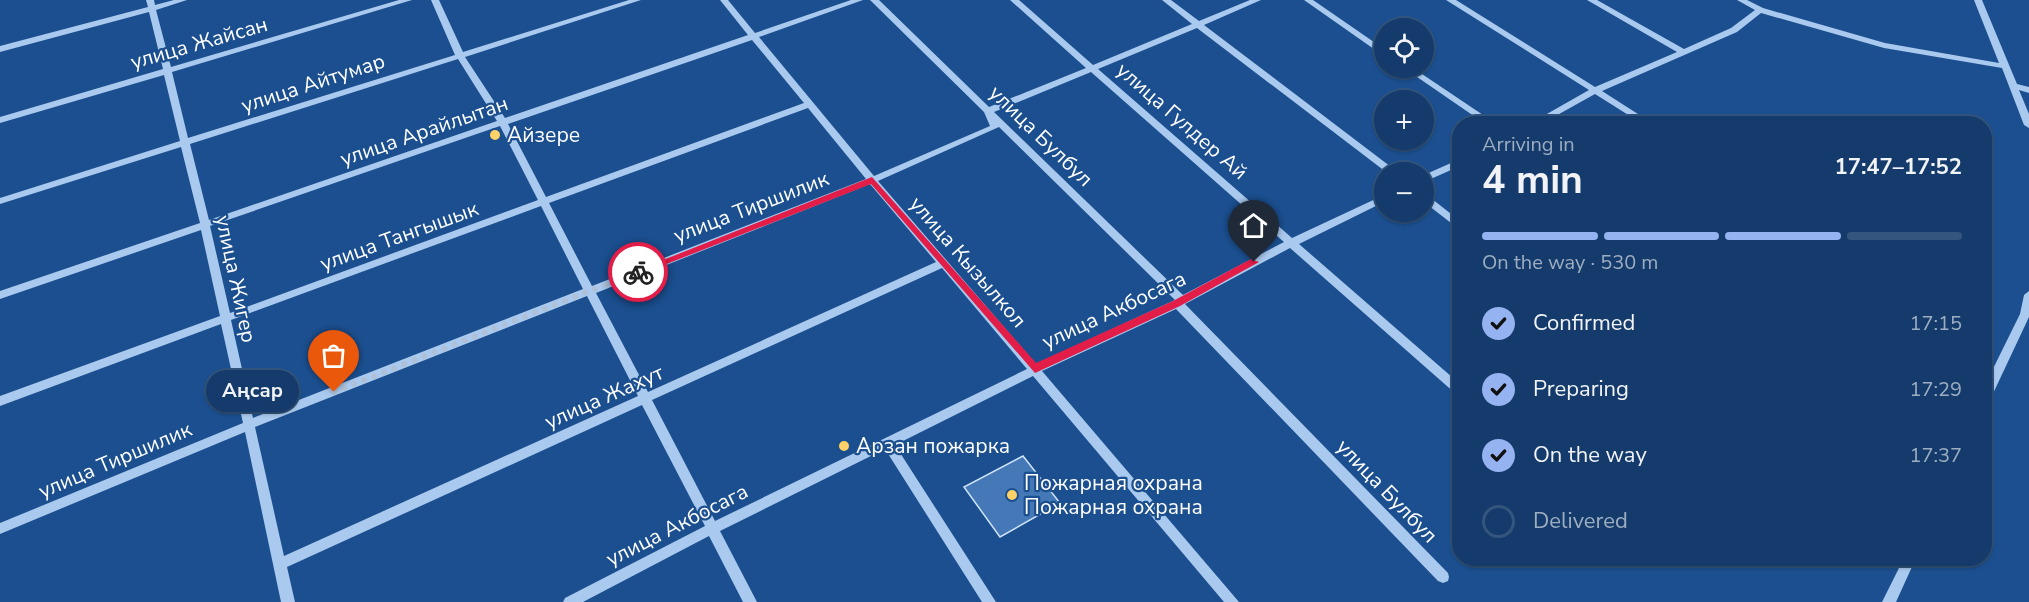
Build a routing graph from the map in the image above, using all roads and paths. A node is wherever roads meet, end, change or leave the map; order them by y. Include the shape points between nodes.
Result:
1 (183, 0) edge
2 (408, 0) edge
3 (435, 0) edge
4 (638, 0) edge
5 (724, 0) edge
6 (859, 0) edge
7 (874, 0) edge
8 (1014, 0) edge
9 (1166, 0) edge
10 (1257, 0) edge
11 (1308, 0) edge
12 (1450, 0) edge
13 (1592, 0) edge
14 (1741, 0) edge
15 (1756, 0) edge
16 (1978, 0) edge
17 (151, 4) edge
18 (1760, 10) junction
19 (1198, 24) junction
20 (754, 38) junction
21 (1374, 44) edge
22 (0, 49) edge
23 (1682, 51) junction
24 (460, 56) junction
25 (2003, 66) junction
26 (1092, 69) junction
27 (168, 71) junction
28 (1423, 78) edge
29 (2012, 86) junction
30 (1596, 90) junction
31 (2029, 90) edge
32 (810, 104) junction
33 (988, 111) junction
34 (1480, 116) edge
35 (1549, 116) edge
36 (1636, 116) edge
37 (0, 120) edge
38 (503, 123) junction
39 (2029, 125) edge
40 (184, 143) junction
41 (1379, 162) edge
42 (1452, 166) edge
43 (1434, 174) edge
44 (872, 180) junction
45 (0, 201) edge
46 (1374, 203) edge
47 (543, 204) junction
48 (1434, 205) edge
49 (1452, 220) edge
50 (205, 225) junction
51 (1290, 243) junction
52 (944, 263) junction
53 (590, 291) junction
54 (0, 295) edge
55 (2029, 296) edge
56 (1179, 302) junction
57 (2028, 317) edge
58 (224, 318) junction
59 (1035, 369) junction
60 (1452, 384) edge
61 (1992, 384) edge
62 (647, 399) junction
63 (0, 401) edge
64 (249, 425) junction
65 (887, 442) junction
66 (0, 529) edge
67 (711, 529) junction
68 (279, 564) junction
69 (1906, 566) edge
70 (1443, 577) dead end
71 (288, 602) edge
72 (570, 602) edge
73 (750, 602) edge
74 (989, 602) edge
75 (1232, 602) edge
76 (1889, 602) edge

1 - 17 street
2 - 27 street, улица Жайсан
3 - 24 street
4 - 24 street, улица Айтумар
5 - 20 street, улица Кызылкол
6 - 20 street, улица Арайлытан
7 - 33 street, улица Булбул
8 - 26 street, улица Гулдер Ай
9 - 19 street
10 - 19 street
11 - 21 street
12 - 30 street
13 - 23 street
14 - 18 street
15 - 18 street
16 - 25 street
17 - 22 street
17 - 27 street, улица Жигер
18 - 23 street via 1734,30
18 - 25 street via 1884,45
19 - 26 street
19 - 41 street
20 - 32 street, улица Кызылкол
20 - 38 street, улица Арайлытан
23 - 30 street
24 - 38 street
24 - 40 street, улица Айтумар
25 - 29 street
26 - 33 street
26 - 51 street, улица Гулдер Ай
27 - 37 street, улица Жайсан
27 - 40 street, улица Жигер
28 - 34 street
29 - 31 street
29 - 39 street
30 - 35 street
30 - 36 street
32 - 44 street, улица Кызылкол
32 - 47 street, улица Тангышык
33 - 44 street, улица Тиршилик via 995,127
33 - 56 street, улица Булбул
38 - 47 street
38 - 50 street, улица Арайлытан
40 - 45 street, улица Айтумар
40 - 50 street, улица Жигер
42 - 43 street
44 - 52 street, улица Кызылкол
44 - 53 street, улица Тиршилик
46 - 51 street, улица Акбосага
47 - 53 street
47 - 58 street, улица Тангышык
48 - 49 street
50 - 54 street, улица Арайлытан
50 - 58 street, улица Жигер
51 - 56 street, улица Акбосага
51 - 60 street, улица Гулдер Ай
52 - 59 street, улица Кызылкол
52 - 62 street, улица Жахут
53 - 62 street
53 - 64 street, улица Тиршилик
55 - 57 street
56 - 59 street, улица Акбосага
56 - 70 street, улица Булбул
57 - 61 street
58 - 63 street, улица Тангышык
58 - 64 street, улица Жигер
59 - 65 street, улица Акбосага
59 - 75 street, улица Кызылкол
62 - 67 street
62 - 68 street, улица Жахут
64 - 66 street, улица Тиршилик
64 - 68 street, улица Жигер
65 - 67 street, улица Акбосага
65 - 74 street
67 - 72 street, улица Акбосага
67 - 73 street
68 - 71 street, улица Жигер
69 - 76 street

